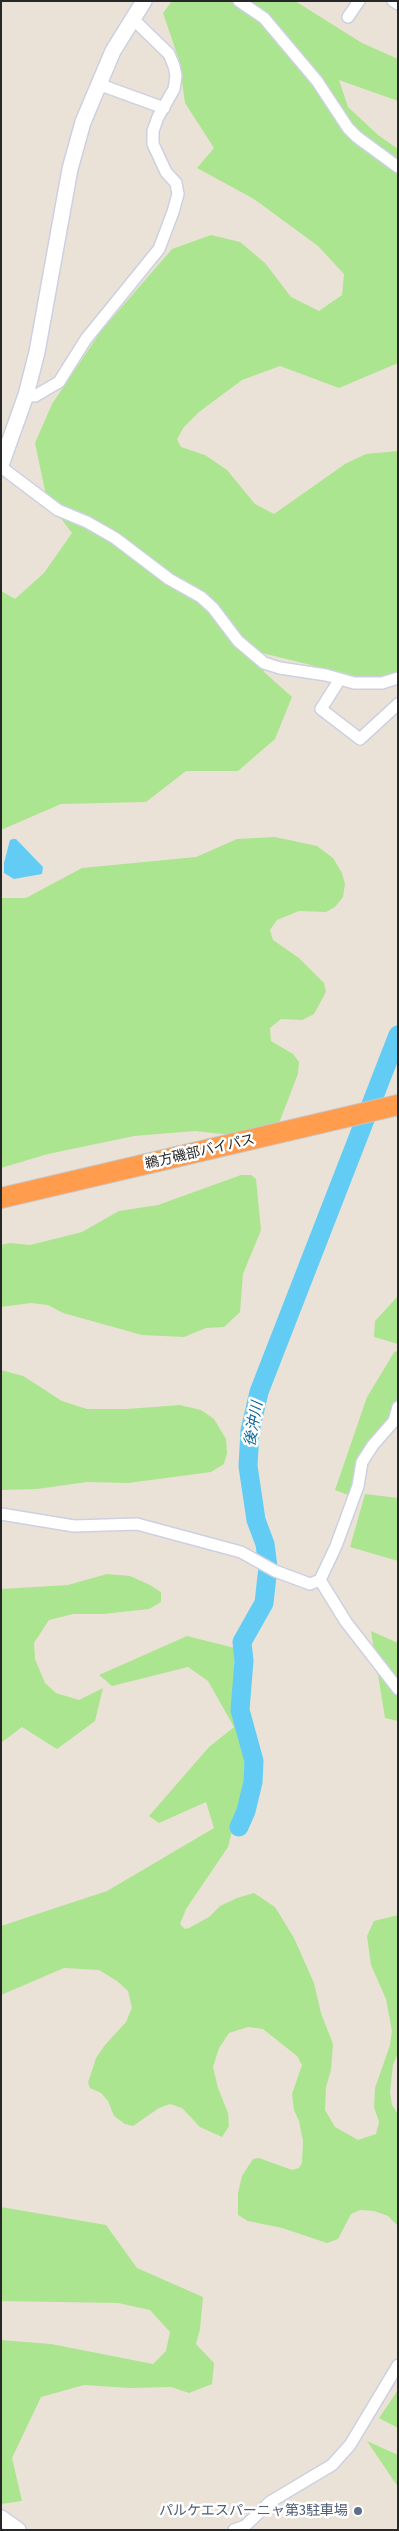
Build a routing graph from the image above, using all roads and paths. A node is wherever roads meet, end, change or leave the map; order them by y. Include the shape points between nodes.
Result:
1 (144, 1) edge
2 (238, 1) edge
3 (359, 1) edge
4 (393, 1) edge
5 (398, 4) edge
6 (348, 17) dead end
7 (133, 19) junction
8 (98, 84) junction
9 (164, 108) junction
10 (398, 167) edge
11 (26, 395) junction
12 (1, 466) edge
13 (398, 678) edge
14 (340, 679) junction
15 (398, 704) edge
16 (398, 1105) edge
17 (1, 1198) edge
18 (398, 1408) edge
19 (1, 1514) edge
20 (320, 1580) junction
21 (398, 1689) edge
22 (398, 2365) edge
23 (1, 2518) edge
24 (18, 2530) edge
25 (234, 2530) edge

1 - 7 street
2 - 10 street via 264,18 317,81 348,128
3 - 6 street
4 - 5 street
7 - 8 street
7 - 9 street via 168,54 174,66 174,89
8 - 9 street
8 - 11 street via 70,169 43,327
9 - 11 street via 153,131 153,144 166,172 176,183 178,194 159,249 86,339 59,382 35,396
11 - 12 street
12 - 14 street via 58,510 116,538 200,597 213,608 238,641 264,663
13 - 14 street via 382,683 354,683
14 - 15 street via 320,709 360,739
16 - 17 highway, 鵜方磯部バイパス
18 - 20 street via 394,1421 362,1462 358,1486
19 - 20 street via 74,1526 137,1524 241,1552 299,1582 310,1584
20 - 21 street via 346,1622
22 - 25 street via 350,2445 332,2465 270,2502 245,2526
23 - 24 street

